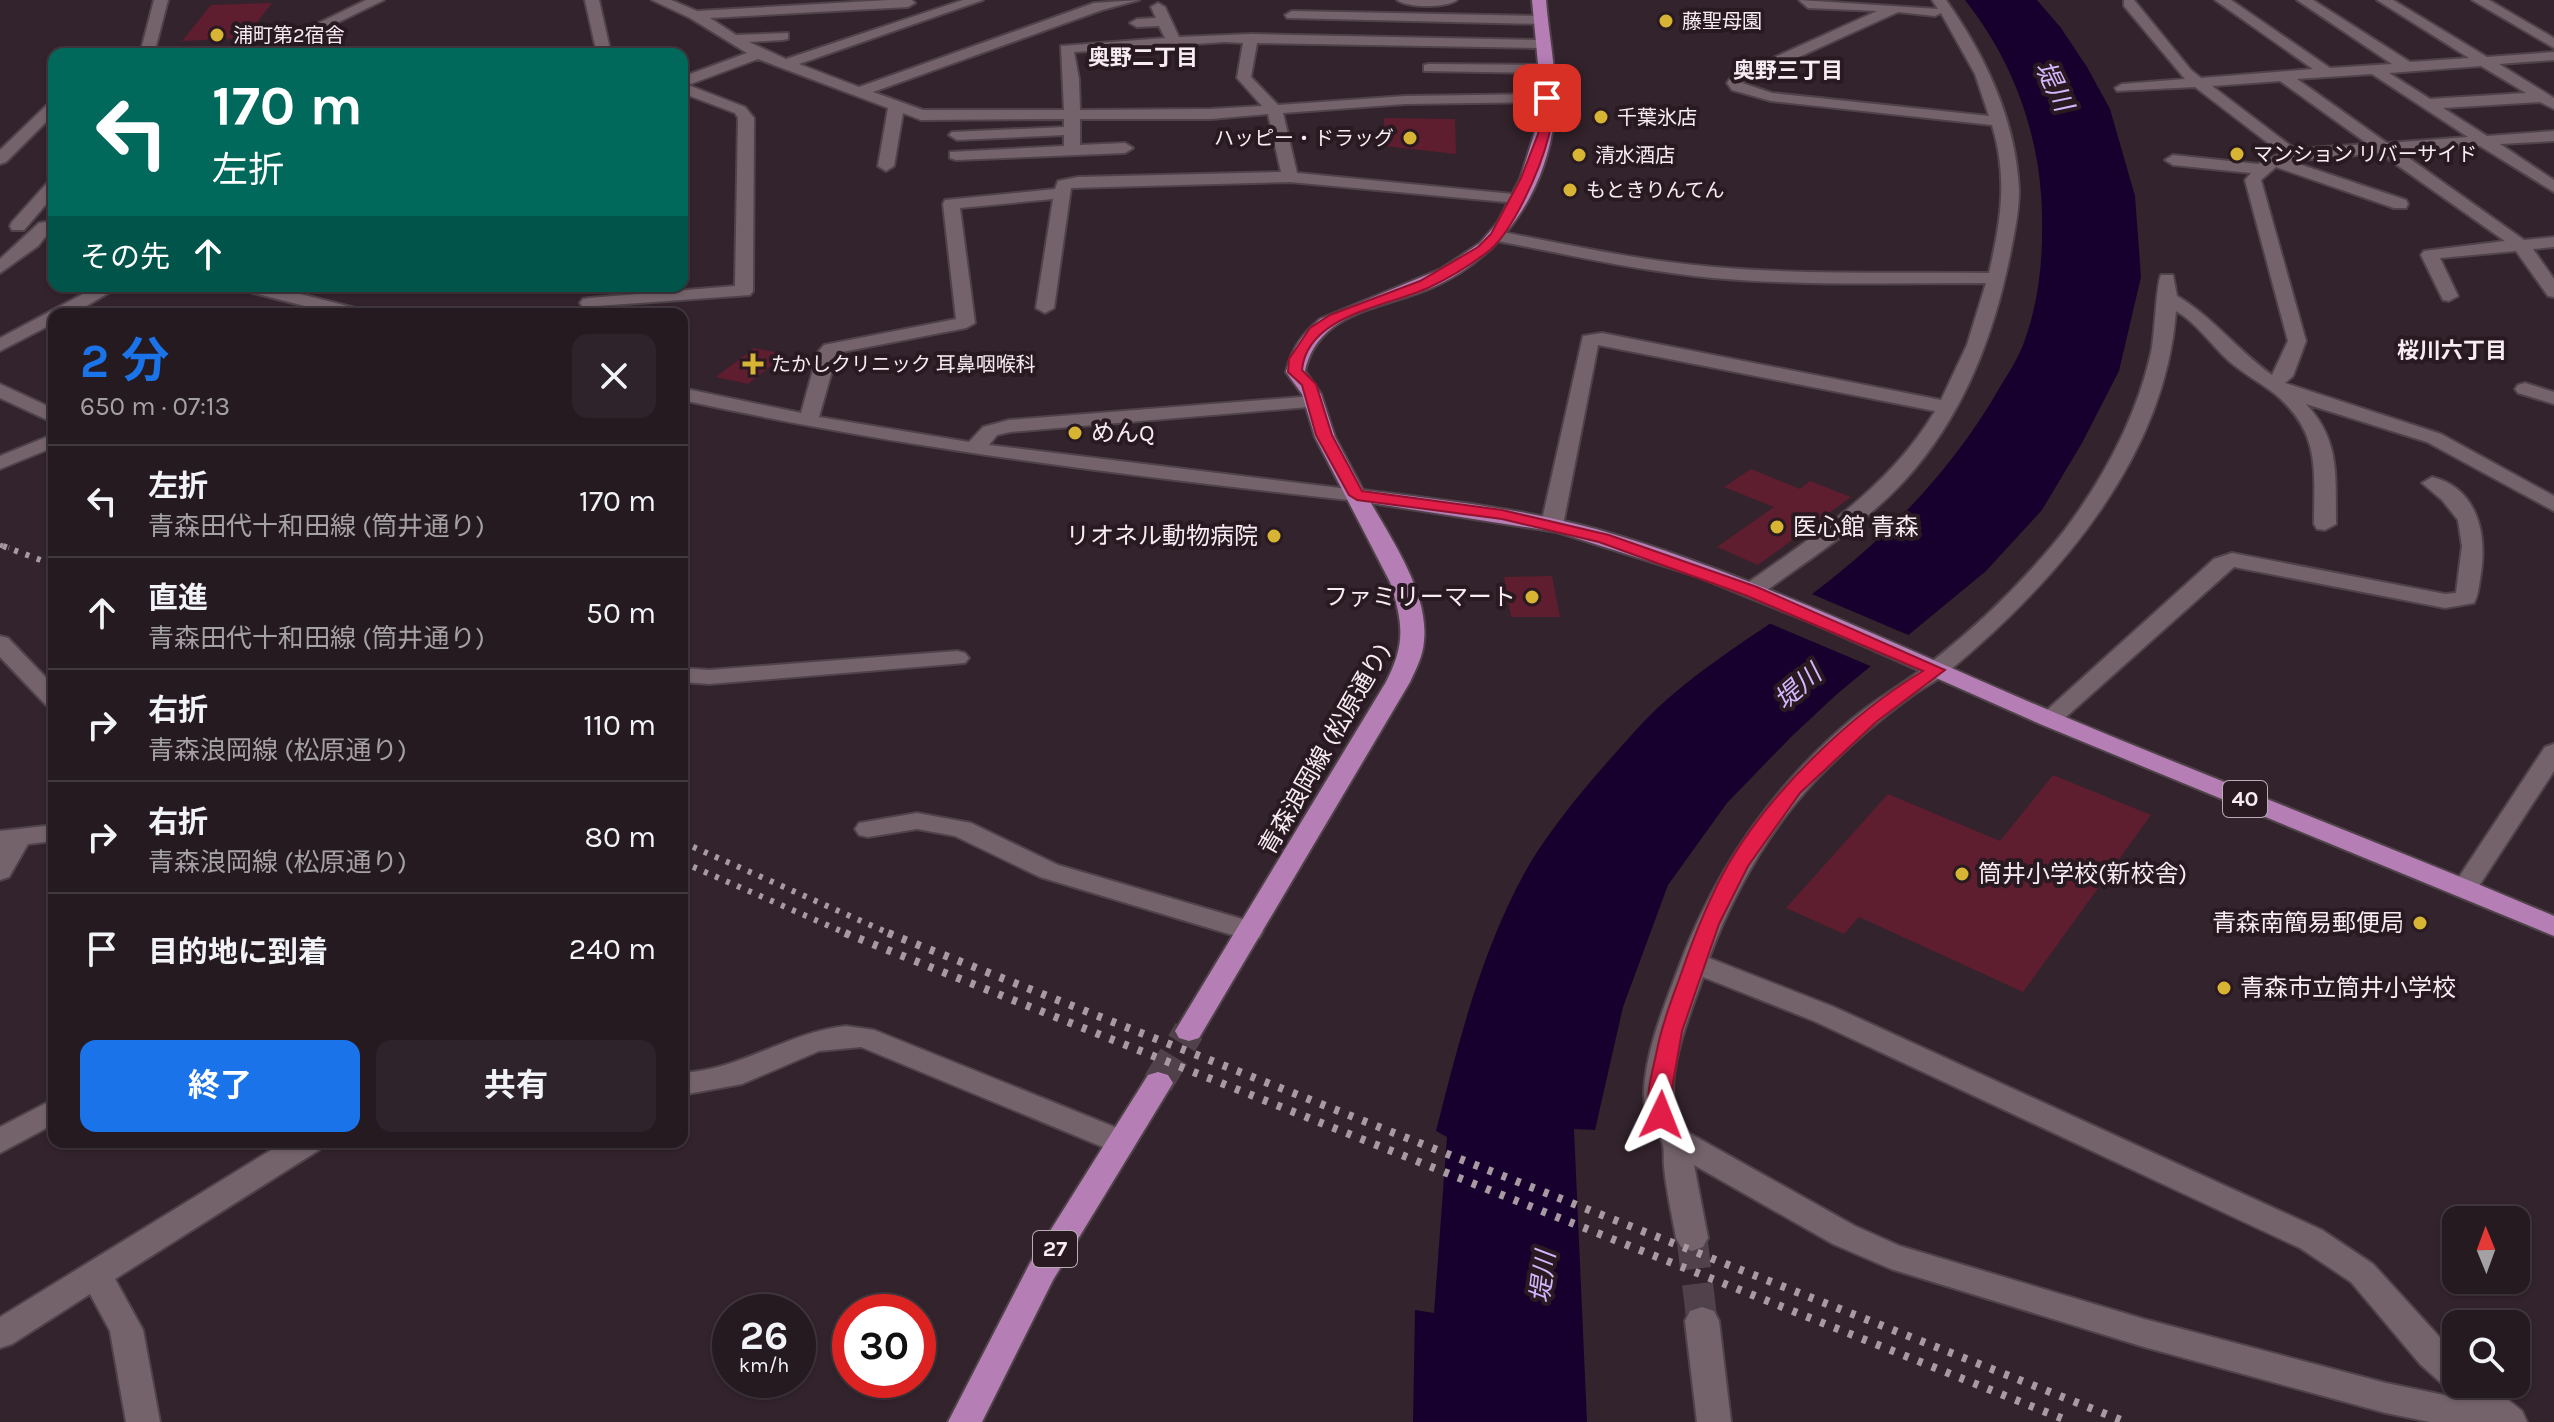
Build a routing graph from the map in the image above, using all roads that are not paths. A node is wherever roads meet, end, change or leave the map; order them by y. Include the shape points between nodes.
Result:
1 (161, 0) edge
2 (377, 0) edge
3 (592, 0) edge
4 (659, 0) edge
5 (976, 0) edge
6 (1079, 0) edge
7 (1132, 0) edge
8 (1404, 0) edge
9 (1450, 0) edge
10 (1806, 0) edge
11 (2214, 0) edge
12 (2222, 0) edge
13 (2230, 0) edge
14 (2304, 0) edge
15 (2384, 0) edge
16 (2479, 0) edge
17 (908, 3) dead end
18 (2129, 3) dead end
19 (1099, 6) junction
20 (1937, 6) edge
21 (1896, 8) junction
22 (1539, 10) edge
23 (695, 15) junction
24 (1292, 15) dead end
25 (1137, 23) dead end
26 (783, 36) dead end
27 (1251, 38) junction
28 (734, 39) junction
29 (1173, 40) junction
30 (1542, 44) junction
31 (2554, 44) edge
32 (149, 48) edge
33 (275, 48) edge
34 (603, 48) edge
35 (758, 54) junction
36 (2554, 56) edge
37 (2482, 61) junction
38 (786, 64) junction
39 (2406, 66) junction
40 (1429, 68) dead end
41 (1544, 69) junction
42 (2374, 69) junction
43 (2326, 72) junction
44 (2285, 78) junction
45 (688, 83) edge
46 (2199, 83) junction
47 (688, 88) edge
48 (2122, 88) dead end
49 (858, 92) junction
50 (1547, 98) junction
51 (2548, 101) edge
52 (2428, 104) junction
53 (896, 107) junction
54 (1274, 109) junction
55 (48, 112) edge
56 (1997, 121) junction
57 (1073, 123) junction
58 (957, 135) dead end
59 (2554, 136) edge
60 (2484, 141) junction
61 (1125, 148) dead end
62 (2387, 149) junction
63 (1072, 150) junction
64 (956, 155) dead end
65 (0, 159) edge
66 (2173, 160) dead end
67 (2277, 161) junction
68 (886, 166) dead end
69 (1290, 177) junction
70 (2552, 184) edge
71 (48, 190) edge
72 (1062, 193) junction
73 (1517, 198) junction
74 (2400, 204) dead end
75 (9, 225) edge
76 (48, 226) edge
77 (48, 227) edge
78 (1497, 236) junction
79 (2554, 242) edge
80 (2521, 245) junction
81 (0, 268) edge
82 (1997, 278) junction
83 (100, 292) edge
84 (270, 292) edge
85 (2554, 292) edge
86 (2449, 296) dead end
87 (588, 301) edge
88 (69, 308) edge
89 (330, 308) edge
90 (1045, 308) dead end
91 (48, 319) edge
92 (0, 345) edge
93 (2277, 388) junction
94 (2525, 389) dead end
95 (0, 390) edge
96 (688, 395) edge
97 (2554, 398) edge
98 (1313, 402) junction
99 (1946, 407) junction
100 (48, 414) edge
101 (808, 422) junction
102 (48, 442) edge
103 (974, 449) junction
104 (2, 460) edge
105 (2432, 483) dead end
106 (1357, 495) junction
107 (2554, 505) edge
108 (2325, 524) dead end
109 (1552, 525) junction
110 (1757, 593) junction
111 (0, 643) edge
112 (957, 658) dead end
113 (1929, 667) junction
114 (688, 675) edge
115 (48, 694) edge
116 (2049, 719) junction
117 (2554, 752) edge
118 (868, 829) dead end
119 (48, 834) edge
120 (9, 839) edge
121 (0, 871) edge
122 (2464, 889) junction
123 (2554, 927) edge
124 (1249, 931) junction
125 (1694, 963) junction
126 (1189, 1031) tunnel mouth
127 (688, 1083) edge
128 (1158, 1083) tunnel mouth
129 (48, 1113) edge
130 (0, 1141) edge
131 (1678, 1141) junction
132 (1121, 1142) junction
133 (298, 1148) edge
134 (1692, 1238) tunnel mouth
135 (96, 1275) junction
136 (1702, 1321) tunnel mouth
137 (0, 1334) edge
138 (2442, 1363) edge
139 (2482, 1398) edge
140 (143, 1422) edge
141 (965, 1422) edge
142 (1714, 1422) edge
143 (2499, 1422) edge
144 (2510, 1422) edge

1 - 32 street
2 - 33 street
3 - 34 street
4 - 23 street
5 - 38 street
6 - 19 street
7 - 19 street
8 - 9 street
10 - 21 street
11 - 12 street
12 - 13 street
12 - 43 street
14 - 39 street
15 - 37 street
16 - 31 street
17 - 23 street
18 - 46 street
19 - 49 street
20 - 21 street
20 - 56 street via 1975,57
21 - 56 street via 1734,83 1771,97
22 - 24 street
22 - 30 main road, 青森浪岡線 (松原通り)
23 - 28 street
25 - 29 street via 1161,14
26 - 28 street
27 - 29 street
27 - 30 street
27 - 54 street via 1245,83
28 - 35 street
29 - 57 street via 1066,49
30 - 41 main road, 青森浪岡線 (松原通り)
35 - 38 street
35 - 45 street
36 - 37 street
37 - 39 street
37 - 51 street
38 - 49 street
39 - 42 street
40 - 41 street
41 - 50 main road, 青森浪岡線 (松原通り)
42 - 43 street
42 - 52 street
43 - 44 street
44 - 46 street
44 - 62 street
46 - 48 street
46 - 67 street
47 - 87 street via 740,110 746,118 744,291
49 - 53 street
50 - 54 street
50 - 73 main road, 青森浪岡線 (松原通り) via 1544,134
51 - 52 street
52 - 60 street
53 - 57 street via 942,117
53 - 68 street
54 - 57 street
54 - 69 street
55 - 65 street
56 - 82 street via 2010,215
57 - 58 street
57 - 63 street
59 - 60 street
60 - 62 street
60 - 70 street
61 - 63 street
62 - 67 street
62 - 80 street
63 - 64 street
66 - 67 street
67 - 74 street
67 - 93 street via 2253,180 2297,341
69 - 72 street via 1078,182 1064,184
69 - 73 street
71 - 75 street
72 - 90 street
72 - 101 street via 951,204 966,323 831,349
73 - 78 main road, 青森浪岡線 (松原通り)
75 - 76 street
77 - 81 street
78 - 82 street via 1701,271
78 - 98 main road, 青森浪岡線 (松原通り) via 1425,284 1335,318 1315,331 1296,359 1295,372 1309,384
79 - 80 street
80 - 85 street
80 - 86 street via 2430,255
82 - 99 street via 1971,364
83 - 88 street
84 - 89 street
91 - 92 street
93 - 107 street via 2434,438
93 - 108 street via 2320,438
93 - 113 street via 2238,359 2168,289 2161,353 2134,436 2088,516 1992,622
94 - 97 street
95 - 100 street
96 - 101 street
98 - 103 street via 1009,426 990,431
98 - 106 main road, 青森浪岡線 (松原通り) via 1324,435
99 - 109 street via 1590,340
99 - 110 street via 1897,476
101 - 103 street
102 - 104 street
103 - 106 street
105 - 116 street via 2456,498 2473,528 2466,598 2445,601 2232,560
106 - 109 main road, 40
106 - 124 main road, 青森浪岡線 (松原通り) via 1408,605 1411,652
109 - 110 main road, 40
110 - 113 main road, 40
111 - 115 street
112 - 114 street
113 - 116 main road, 40
113 - 125 street via 1793,789 1739,864
116 - 122 main road, 40
117 - 122 street
118 - 124 street via 917,821 962,829 1049,871
119 - 120 street
120 - 121 street
122 - 123 main road, 40
124 - 126 main road, 青森浪岡線 (松原通り)
125 - 131 street via 1671,1031 1660,1094 1661,1115
125 - 138 street via 1824,1014 2311,1239 2362,1273
127 - 132 street via 736,1075 828,1036 855,1036
128 - 132 main road, 27
129 - 130 street
131 - 134 street
131 - 143 street via 1891,1256 2144,1333 2386,1398
132 - 141 main road, 27 via 1041,1272
133 - 135 street
135 - 137 street
135 - 140 street via 126,1330
136 - 142 street
139 - 144 street

